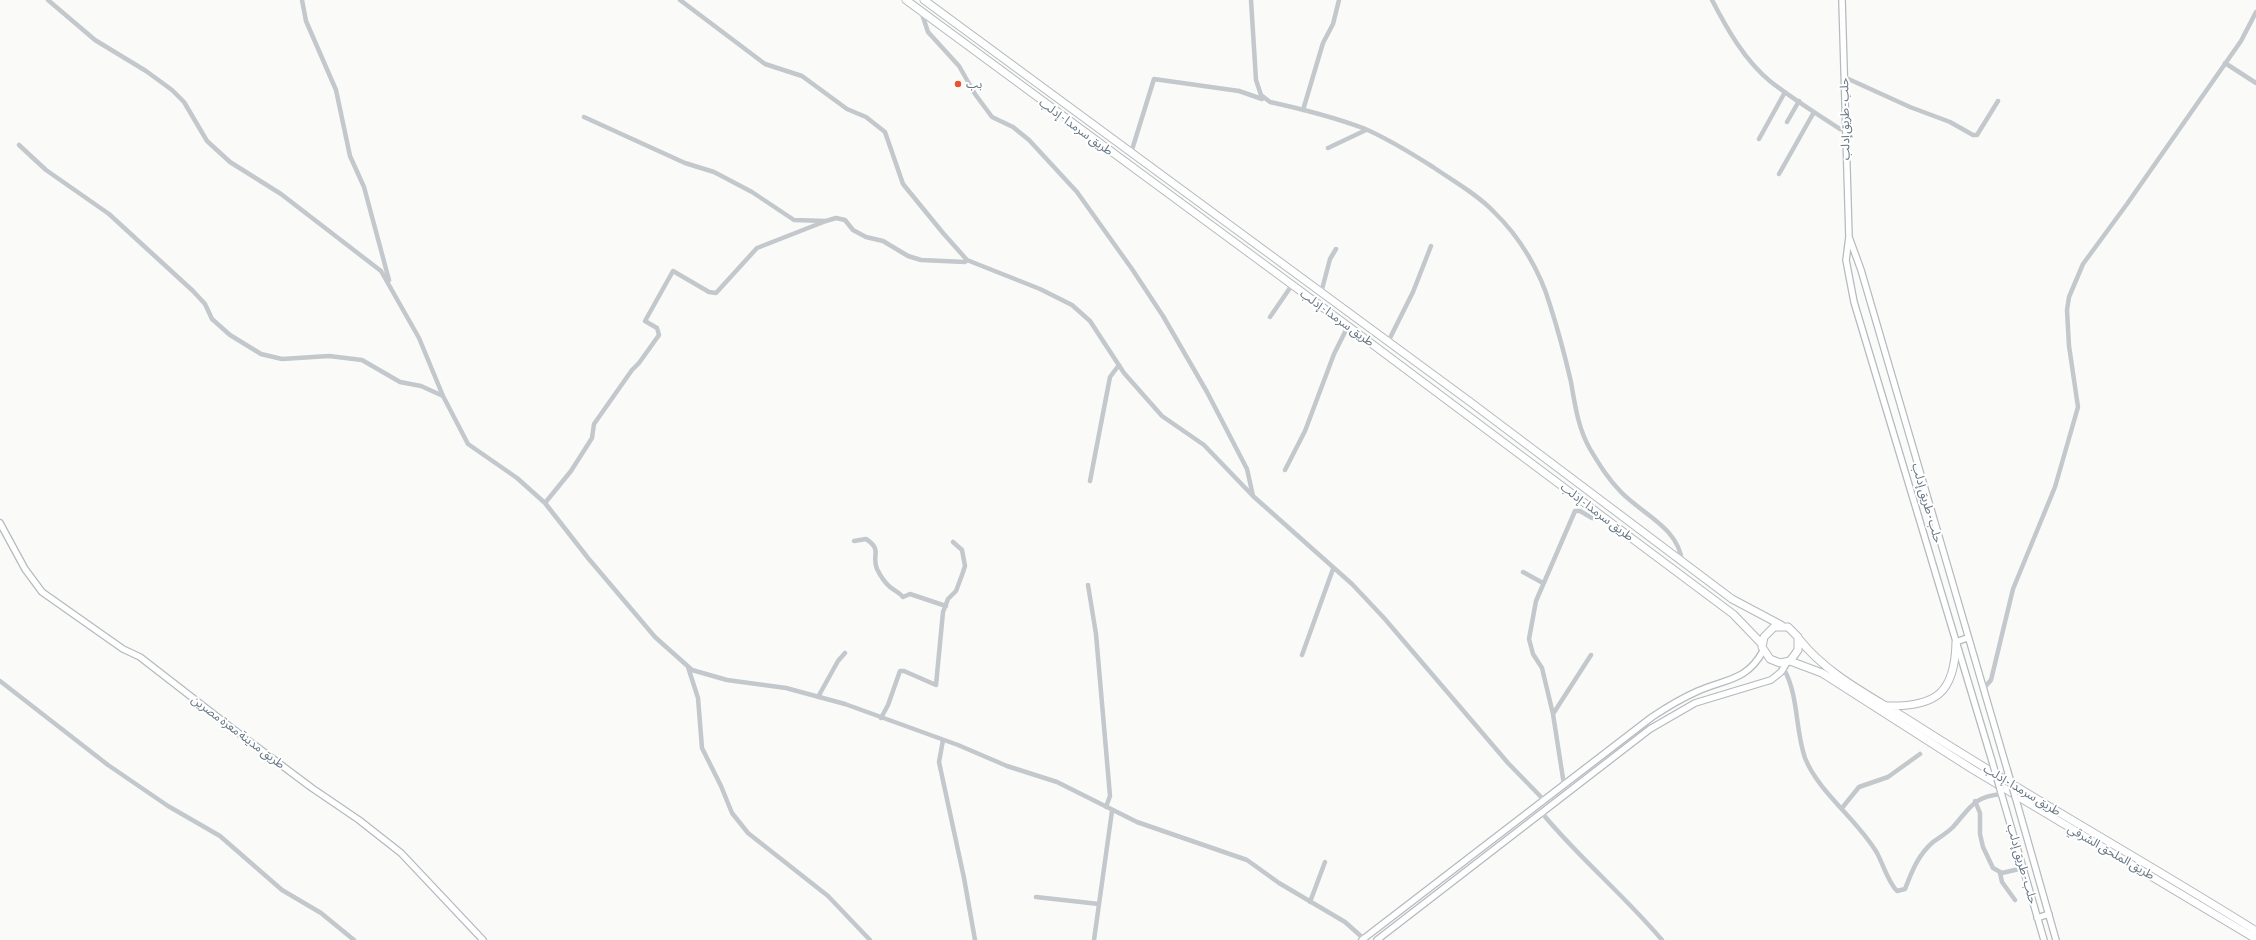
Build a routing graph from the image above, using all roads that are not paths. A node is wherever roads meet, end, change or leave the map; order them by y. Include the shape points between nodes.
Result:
1 (48, 0) edge
2 (302, 0) edge
3 (680, 0) edge
4 (906, 0) edge
5 (924, 0) edge
6 (1251, 0) edge
7 (1339, 0) edge
8 (1712, 0) edge
9 (1842, 0) edge
10 (921, 11) junction
11 (2256, 12) edge
12 (2225, 63) junction
13 (1844, 77) junction
14 (1034, 82) junction
15 (2256, 83) edge
16 (1028, 92) junction
17 (1785, 92) junction
18 (1266, 100) junction
19 (1799, 101) junction
20 (1998, 101) dead end
21 (1303, 110) junction
22 (1814, 112) junction
23 (584, 117) dead end
24 (1787, 122) dead end
25 (1366, 130) junction
26 (1845, 130) junction
27 (1759, 139) dead end
28 (19, 146) dead end
29 (1328, 148) dead end
30 (1131, 154) junction
31 (1779, 174) dead end
32 (826, 221) junction
33 (1849, 237) junction
34 (1431, 246) dead end
35 (1336, 249) dead end
36 (967, 260) junction
37 (390, 283) junction
38 (1292, 285) junction
39 (1321, 293) junction
40 (1270, 317) dead end
41 (1348, 326) junction
42 (1388, 342) junction
43 (1119, 365) junction
44 (443, 396) junction
45 (1284, 470) dead end
46 (1090, 481) dead end
47 (1253, 496) junction
48 (545, 503) junction
49 (1605, 518) junction
50 (0, 523) edge
51 (854, 541) dead end
52 (953, 542) dead end
53 (1682, 562) junction
54 (1333, 569) junction
55 (1523, 572) dead end
56 (1543, 583) junction
57 (1088, 585) dead end
58 (946, 606) junction
59 (1781, 625) junction
60 (1798, 637) junction
61 (1967, 638) junction
62 (1956, 642) junction
63 (1763, 647) junction
64 (845, 653) dead end
65 (1302, 655) dead end
66 (1591, 656) dead end
67 (1789, 661) junction
68 (688, 667) junction
69 (1784, 669) junction
70 (0, 681) edge
71 (1984, 688) junction
72 (818, 696) junction
73 (1885, 706) junction
74 (1553, 714) junction
75 (881, 718) junction
76 (943, 740) junction
77 (1920, 754) dead end
78 (1593, 762) junction
79 (1599, 769) junction
80 (1564, 785) junction
81 (2001, 792) junction
82 (1544, 800) junction
83 (1975, 802) junction
84 (1106, 807) junction
85 (1842, 808) junction
86 (1112, 811) junction
87 (1542, 813) junction
88 (1325, 862) dead end
89 (2023, 868) junction
90 (2000, 873) junction
91 (1036, 897) dead end
92 (2015, 900) dead end
93 (1310, 902) junction
94 (1099, 904) junction
95 (2049, 914) junction
96 (2037, 918) junction
97 (2256, 931) edge
98 (1362, 939) edge
99 (2256, 939) edge
100 (354, 940) edge
101 (482, 940) edge
102 (870, 940) edge
103 (975, 940) edge
104 (1094, 940) edge
105 (1377, 940) edge
106 (1662, 940) edge
107 (2044, 940) edge
108 (2056, 940) edge

1 - 37 street via 95,40 172,90 184,102 207,141 216,150 339,237 381,271
2 - 37 street via 306,21 336,90 350,156 364,187
3 - 36 street via 765,64 802,76 847,109 866,117 884,132 903,184
4 - 10 highway, طريق سرمدا - إدلب
5 - 14 highway, طريق سرمدا - إدلب
6 - 18 street via 1256,80 1260,93
7 - 21 street
8 - 17 street via 1730,32 1752,62 1771,82
9 - 13 main road, حلب - طريق إدلب
10 - 16 highway, طريق سرمدا - إدلب
10 - 47 street via 928,32 959,66 975,94 992,116 1013,127 1029,140 1067,181 1132,269 1207,392 1247,469
11 - 12 street via 2241,41
12 - 15 street
12 - 71 street via 2083,264 2069,297 2069,346 2078,408 2055,487 2013,589 1991,680
13 - 20 street via 1950,122 1973,136 1977,135
13 - 26 main road, حلب - طريق إدلب
14 - 16 highway
14 - 30 highway, طريق سرمدا - إدلب
16 - 38 highway, طريق سرمدا - إدلب
17 - 19 street
17 - 27 street
18 - 21 street
18 - 30 street via 1235,90 1154,79
19 - 22 street
19 - 24 street
21 - 25 street
22 - 26 street
22 - 31 street
23 - 32 street via 692,166 714,172 752,192 794,220
25 - 29 street
25 - 53 street via 1417,157 1463,187 1494,212 1519,242 1544,284 1585,440 1603,472 1620,492 1667,529 1679,547
26 - 33 main road, حلب - طريق إدلب
28 - 44 street via 46,170 109,214 151,250 200,297 212,319 246,346 261,354 282,359 329,356 362,360 400,382 421,386
30 - 39 highway, طريق سرمدا - إدلب
32 - 36 street via 836,218 845,220 853,230 866,237 883,241 908,256 921,260
32 - 48 street via 757,248 716,293 709,292 673,271 645,321 657,328 659,335 594,424 592,438 571,471
33 - 61 main road, حلب - طريق إدلب via 1861,270
33 - 62 main road, حلب - طريق إدلب via 1846,260 1854,302
34 - 42 street via 1413,292
35 - 39 street via 1330,259
36 - 43 street via 1040,289 1072,305 1090,321
37 - 44 street via 419,338
38 - 40 street
38 - 41 highway, طريق سرمدا - إدلب
39 - 42 highway, طريق سرمدا - إدلب
41 - 45 street via 1334,354 1303,435
41 - 49 highway, طريق سرمدا - إدلب
42 - 53 highway, طريق سرمدا - إدلب
43 - 46 street via 1110,377
43 - 47 street via 1162,416 1204,445
44 - 48 street via 468,444 517,478
47 - 54 street
48 - 68 street via 655,637
49 - 56 street via 1592,518 1575,511
49 - 63 highway, طريق سرمدا - إدلب via 1733,614
50 - 101 main road, طريق مدينة معرة مصرين via 25,569 42,592 123,649 140,657 401,853
51 - 58 street via 866,539 877,549 876,567 890,588 903,597 910,594
52 - 58 street via 962,550 965,566 956,591 948,599
53 - 59 highway, طريق سرمدا - إدلب via 1744,607
54 - 65 street
54 - 82 street via 1352,584
55 - 56 street
56 - 74 street via 1533,612 1529,639 1533,654 1542,668
57 - 84 street via 1096,634 1110,796
58 - 75 street via 943,612 936,685 900,671
59 - 60 highway via 1791,628
59 - 63 highway via 1768,630
60 - 67 highway via 1798,650
60 - 73 highway, طريق سرمدا - إدلب via 1822,665
61 - 62 main road
61 - 71 main road, حلب - طريق إدلب
62 - 73 highway via 1953,673 1940,694 1922,704
62 - 81 main road, حلب - طريق إدلب, bridge
63 - 67 highway via 1773,661
63 - 78 main road via 1754,665 1742,675 1699,691 1670,706
64 - 72 street
66 - 74 street
67 - 69 main road
67 - 99 highway, طريق الملحق الشرقي via 1822,673 1906,727
68 - 72 street via 728,680 786,688
68 - 102 street via 698,698 702,748 732,814 748,833 828,896
69 - 79 main road via 1771,680 1718,694 1688,706 1650,729
69 - 85 street via 1790,682 1801,743 1808,764 1820,784
70 - 100 street via 108,765 168,806 220,836 282,890 321,913
71 - 95 main road, حلب - طريق إدلب, bridge
72 - 75 street
73 - 97 highway, طريق سرمدا - إدلب via 1973,762 2169,876
74 - 80 street
75 - 76 street
76 - 84 street via 1007,766 1057,782
76 - 103 street via 939,762
77 - 85 street via 1888,777 1859,787
78 - 79 main road
78 - 80 main road
79 - 87 main road
80 - 82 main road
81 - 83 street
81 - 89 main road, حلب - طريق إدلب
82 - 98 main road
83 - 85 street via 1952,828 1923,853 1911,872 1905,889 1900,891 1895,889 1870,842
83 - 90 street via 1980,813 1981,843 1993,868
84 - 86 street
86 - 93 street via 1247,860
86 - 94 street
87 - 105 main road
87 - 106 street via 1568,844
88 - 93 street
89 - 90 street
89 - 96 main road, حلب - طريق إدلب
90 - 92 street via 2002,882
91 - 94 street
93 - 98 street via 1345,922
94 - 104 street
95 - 96 main road
95 - 108 main road, حلب - طريق إدلب
96 - 107 main road, حلب - طريق إدلب

